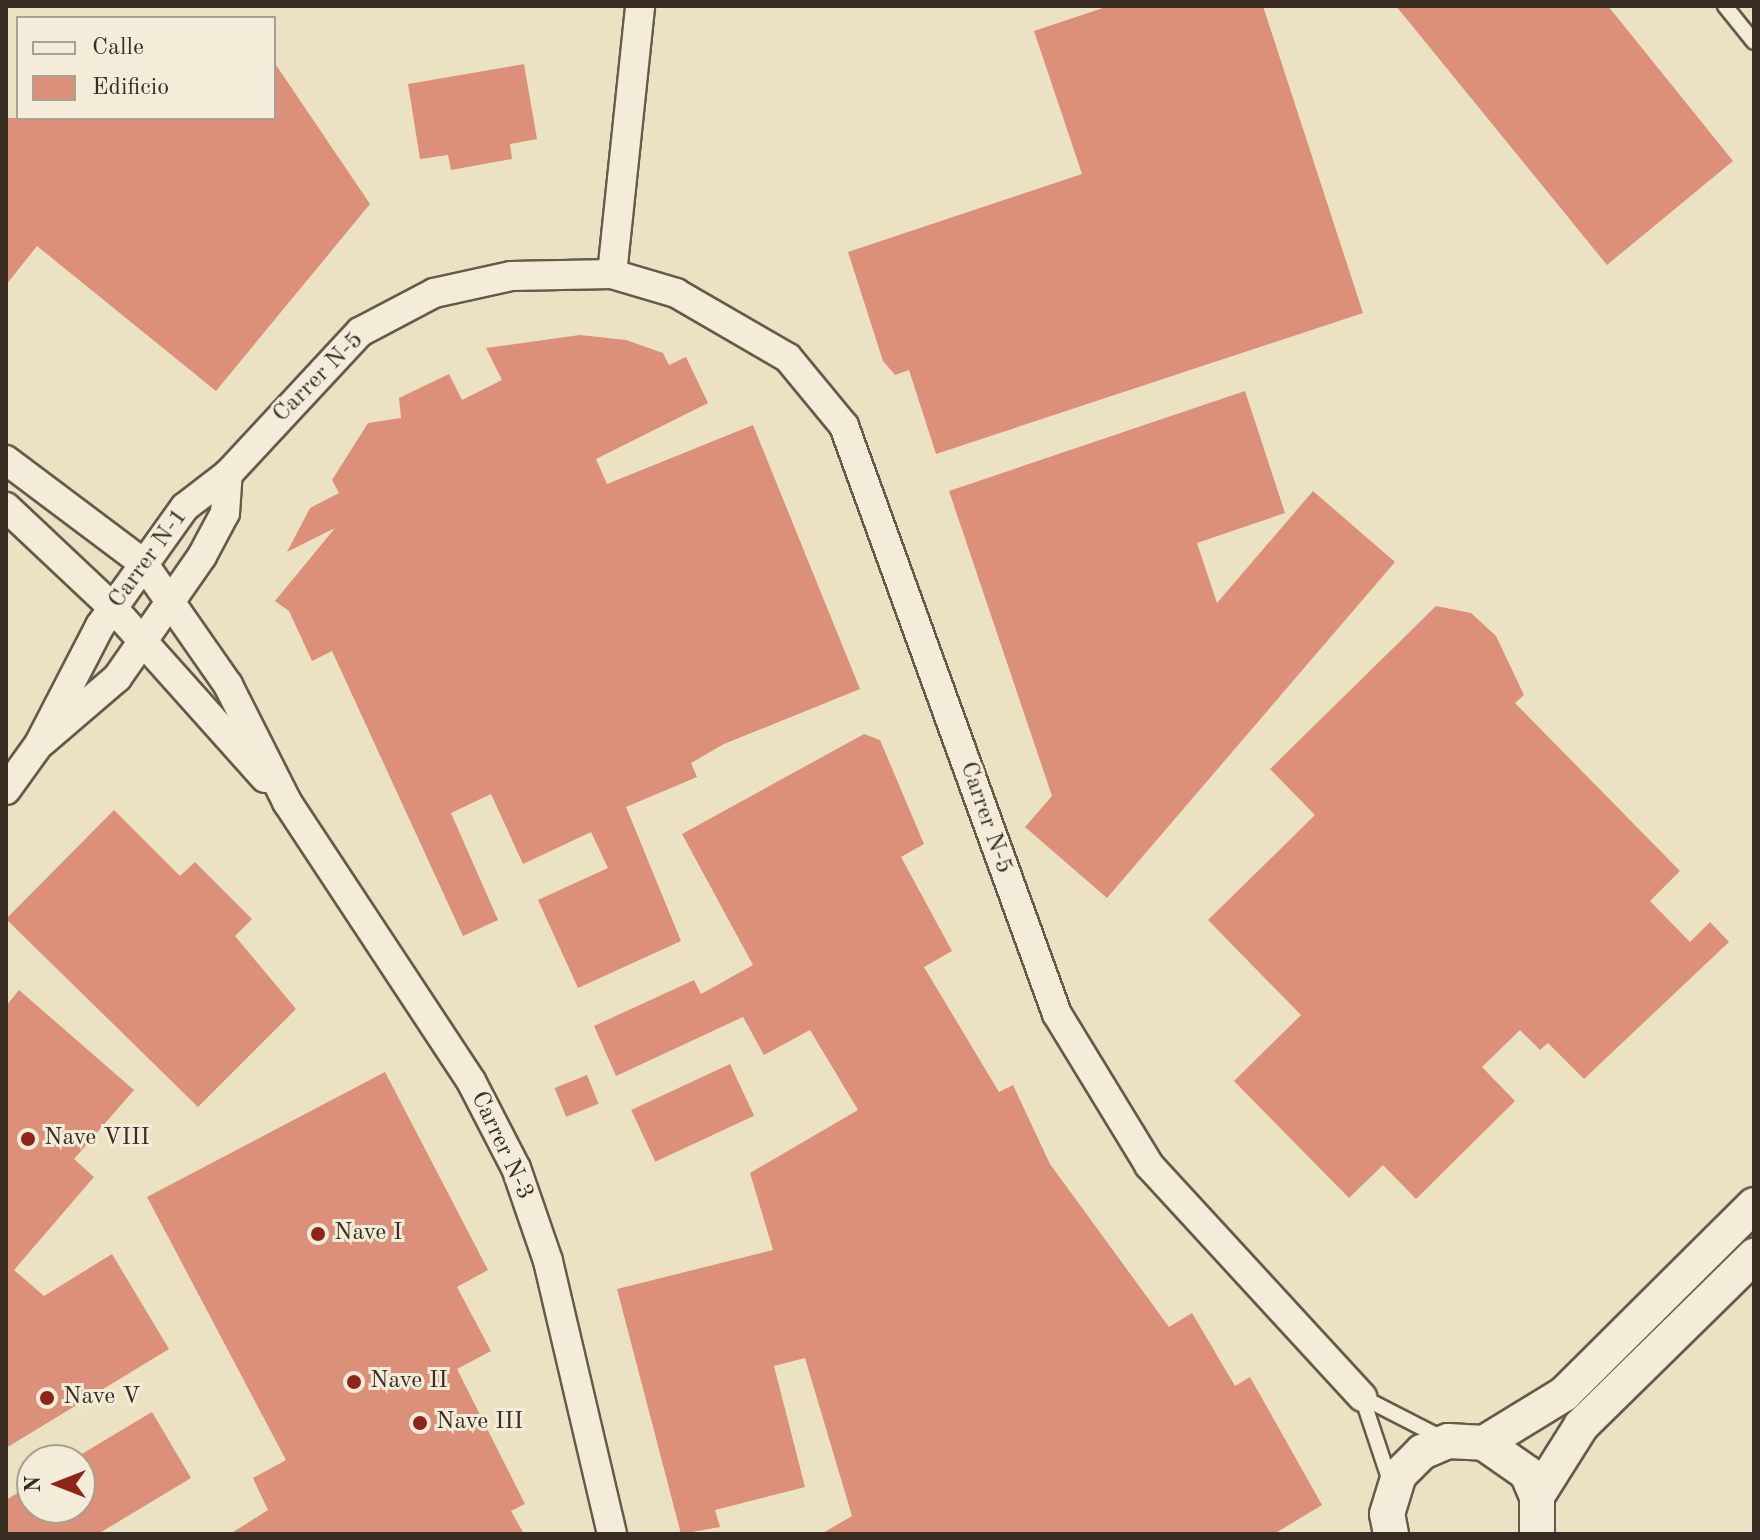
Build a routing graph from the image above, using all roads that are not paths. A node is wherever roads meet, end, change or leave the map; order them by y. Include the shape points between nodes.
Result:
1 (640, 6) edge
2 (1725, 6) edge
3 (1754, 42) edge
4 (612, 274) junction
5 (6, 460) edge
6 (228, 474) junction
7 (6, 507) edge
8 (143, 563) junction
9 (170, 602) junction
10 (113, 608) junction
11 (142, 642) junction
12 (39, 744) junction
13 (6, 790) edge
14 (287, 802) junction
15 (1754, 1205) edge
16 (1754, 1256) edge
17 (1362, 1397) junction
18 (1448, 1441) junction
19 (1484, 1443) junction
20 (1393, 1488) junction
21 (1537, 1496) junction
22 (612, 1534) edge
23 (1391, 1534) edge
24 (1537, 1534) edge

1 - 4 street
2 - 3 lane
4 - 6 street, Carrer N-5 via 511,276 434,293 360,332
4 - 17 street, Carrer N-5 via 676,293 788,358 844,426 1057,1014 1149,1165
5 - 8 street, Carrer N-3
6 - 8 street, Carrer N-1 via 185,507
6 - 9 street, Carrer N-1 via 225,513
7 - 10 street, Carrer N-3
8 - 9 street, Carrer N-3
8 - 10 street, Carrer N-1
9 - 11 street, Carrer N-1
9 - 14 street, Carrer N-3 via 228,685
10 - 11 street, Carrer N-3
10 - 12 street, Carrer N-1
11 - 12 street, Carrer N-1 via 90,707
11 - 14 street, Carrer N-3
12 - 13 street, Carrer N-1
14 - 22 street, Carrer N-3 via 471,1081 516,1168 548,1261
15 - 19 street via 1564,1394
16 - 21 street via 1581,1426
17 - 18 lane
17 - 20 lane
18 - 19 street
18 - 20 street via 1422,1452
19 - 21 street via 1517,1463
20 - 23 street
21 - 24 street

